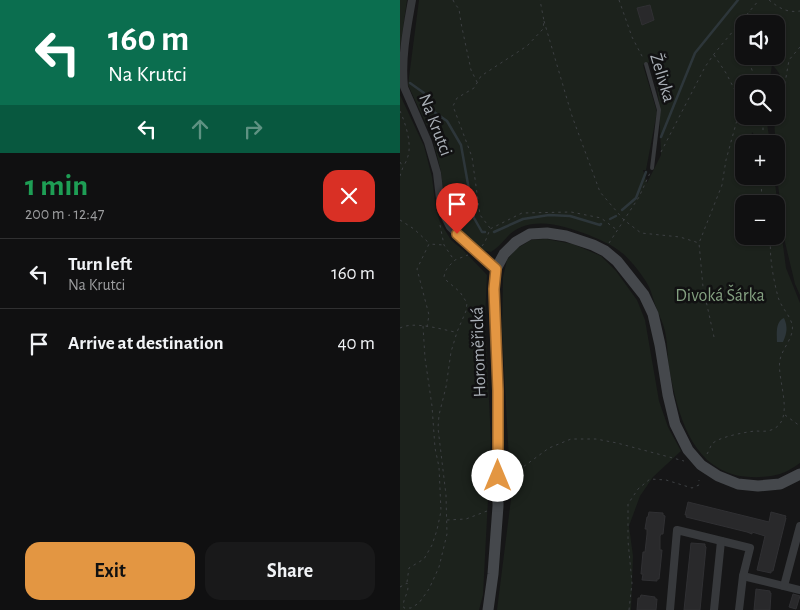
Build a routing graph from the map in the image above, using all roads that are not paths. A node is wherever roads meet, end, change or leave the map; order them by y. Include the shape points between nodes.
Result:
1 (412, 0) edge
2 (646, 64) road end
3 (652, 168) road end
4 (496, 269) junction
5 (800, 474) edge
6 (800, 526) edge
7 (721, 541) junction
8 (742, 576) junction
9 (784, 586) junction
10 (800, 590) edge
11 (488, 610) edge
12 (670, 610) edge
13 (714, 610) edge
14 (739, 610) edge

1 - 4 street, Na Krutci via 404,58 404,86 428,142 441,207 457,234
2 - 3 lane, Želivka via 659,110
4 - 5 main road, Horoměřická via 504,254 530,234 566,236 605,251 617,261 650,306 675,424 693,458 718,476 738,484 780,484
4 - 11 main road, Horoměřická via 498,506
6 - 9 street
7 - 8 street via 750,548
7 - 12 street via 677,530
7 - 13 street
8 - 9 street
8 - 14 street
9 - 10 street

